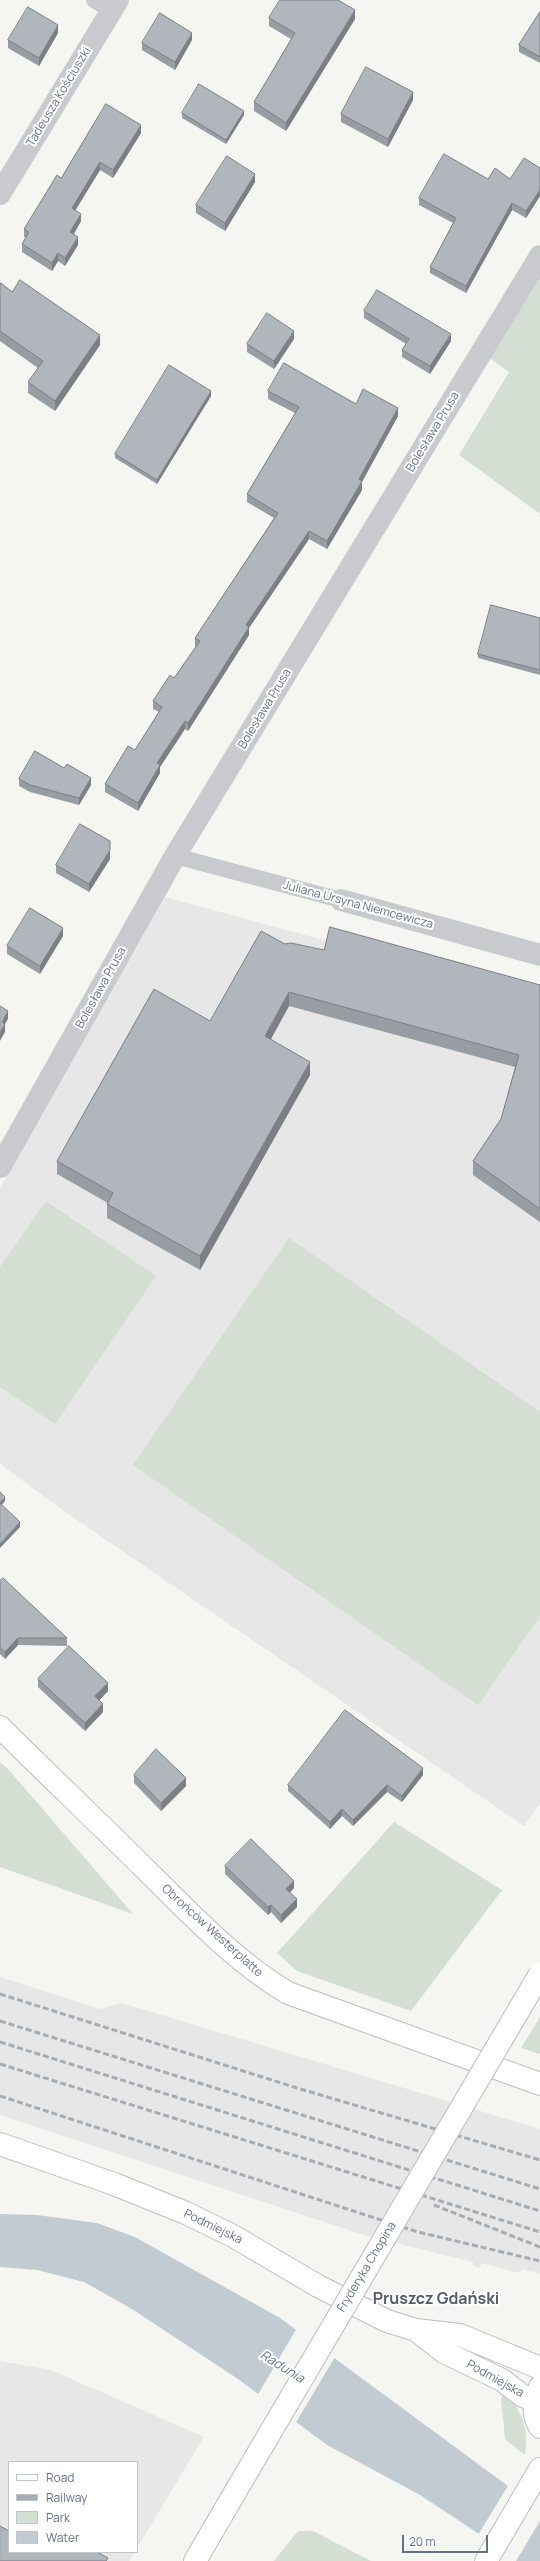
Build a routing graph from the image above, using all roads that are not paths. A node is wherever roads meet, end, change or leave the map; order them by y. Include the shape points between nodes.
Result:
1 (108, 4) edge
2 (0, 194) edge
3 (540, 256) edge
4 (175, 856) junction
5 (341, 900) joint
6 (540, 955) edge
7 (0, 1168) edge
8 (0, 1728) edge
9 (540, 1974) edge
10 (540, 2084) edge
11 (0, 2144) edge
12 (416, 2330) junction
13 (540, 2368) edge
14 (538, 2394) edge
15 (540, 2427) edge
16 (535, 2476) edge
17 (195, 2561) edge
18 (486, 2561) edge

1 - 2 street, Tadeusza Kościuszki
3 - 4 street, Bolesława Prusa
4 - 5 lane, Juliana Ursyna Niemcewicza
4 - 7 street, Bolesława Prusa
5 - 6 street, Juliana Ursyna Niemcewicza
8 - 10 street, Obrońców Westerplatte via 180,1903 243,1961 270,1982 288,1993
9 - 17 street, Fryderyka Chopina, bridge
11 - 12 street, Podmiejska via 114,2184 186,2214 234,2236 365,2311
12 - 13 street, Podmiejska via 460,2334
12 - 14 street, Podmiejska via 444,2352 502,2380 523,2396
14 - 15 street via 535,2413
16 - 18 street

